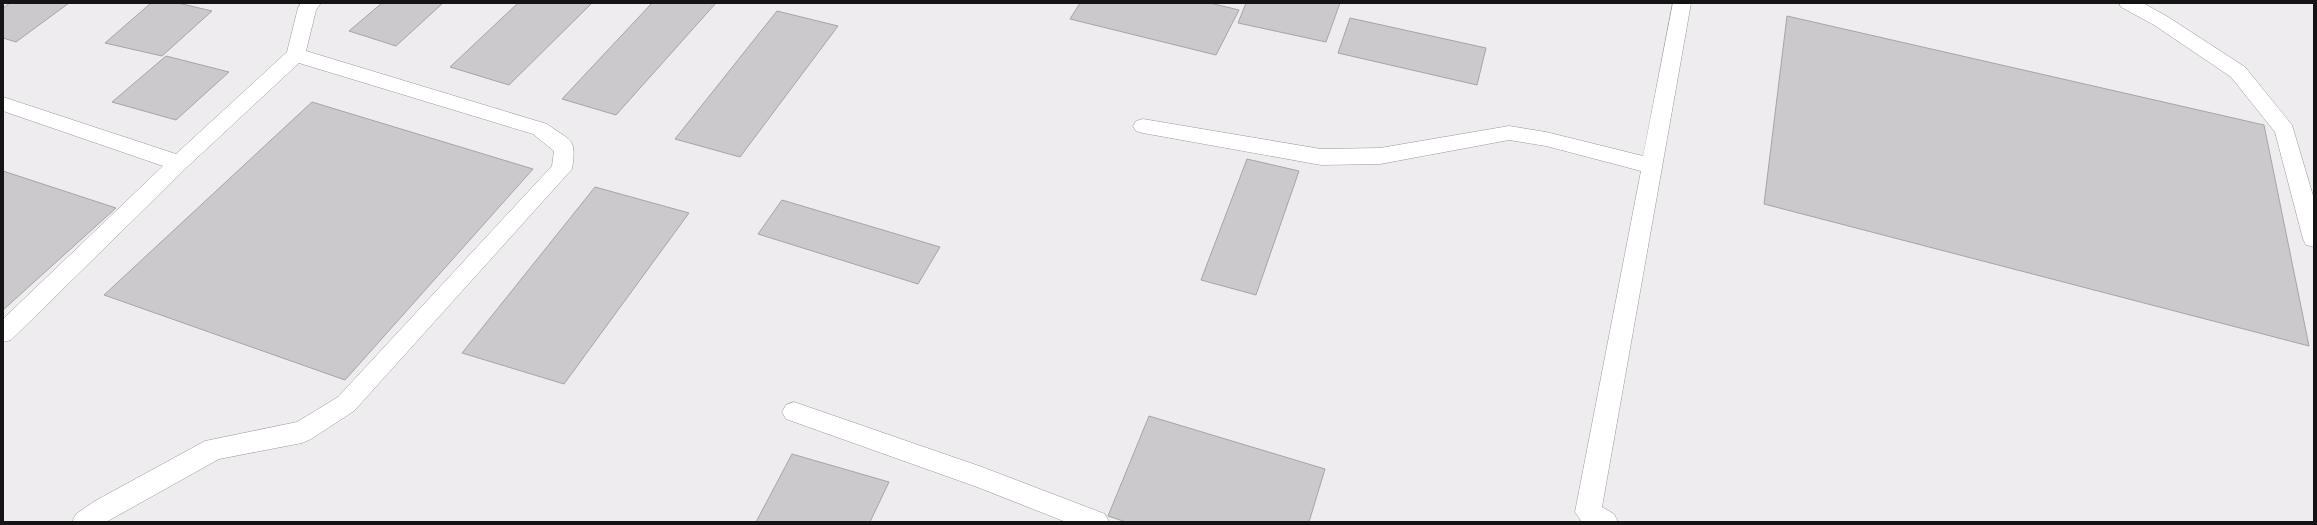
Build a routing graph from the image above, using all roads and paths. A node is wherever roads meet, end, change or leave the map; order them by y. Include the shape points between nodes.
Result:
1 (312, 3) edge
2 (1682, 3) edge
3 (2128, 3) edge
4 (296, 55) junction
5 (3, 104) edge
6 (1143, 126) dead end
7 (179, 163) junction
8 (1652, 166) junction
9 (2314, 239) edge
10 (3, 333) edge
11 (794, 412) dead end
12 (1591, 519) edge
13 (85, 522) edge
14 (1096, 522) edge

1 - 4 lane via 307,8
2 - 8 lane
3 - 9 lane via 2161,21 2238,72 2285,130
4 - 7 lane
4 - 13 lane via 540,129 565,148 562,169 346,404 302,432 214,449
5 - 7 lane
6 - 8 lane via 1321,157 1380,156 1509,133 1546,139
7 - 10 lane
8 - 12 lane
11 - 14 lane via 982,478

